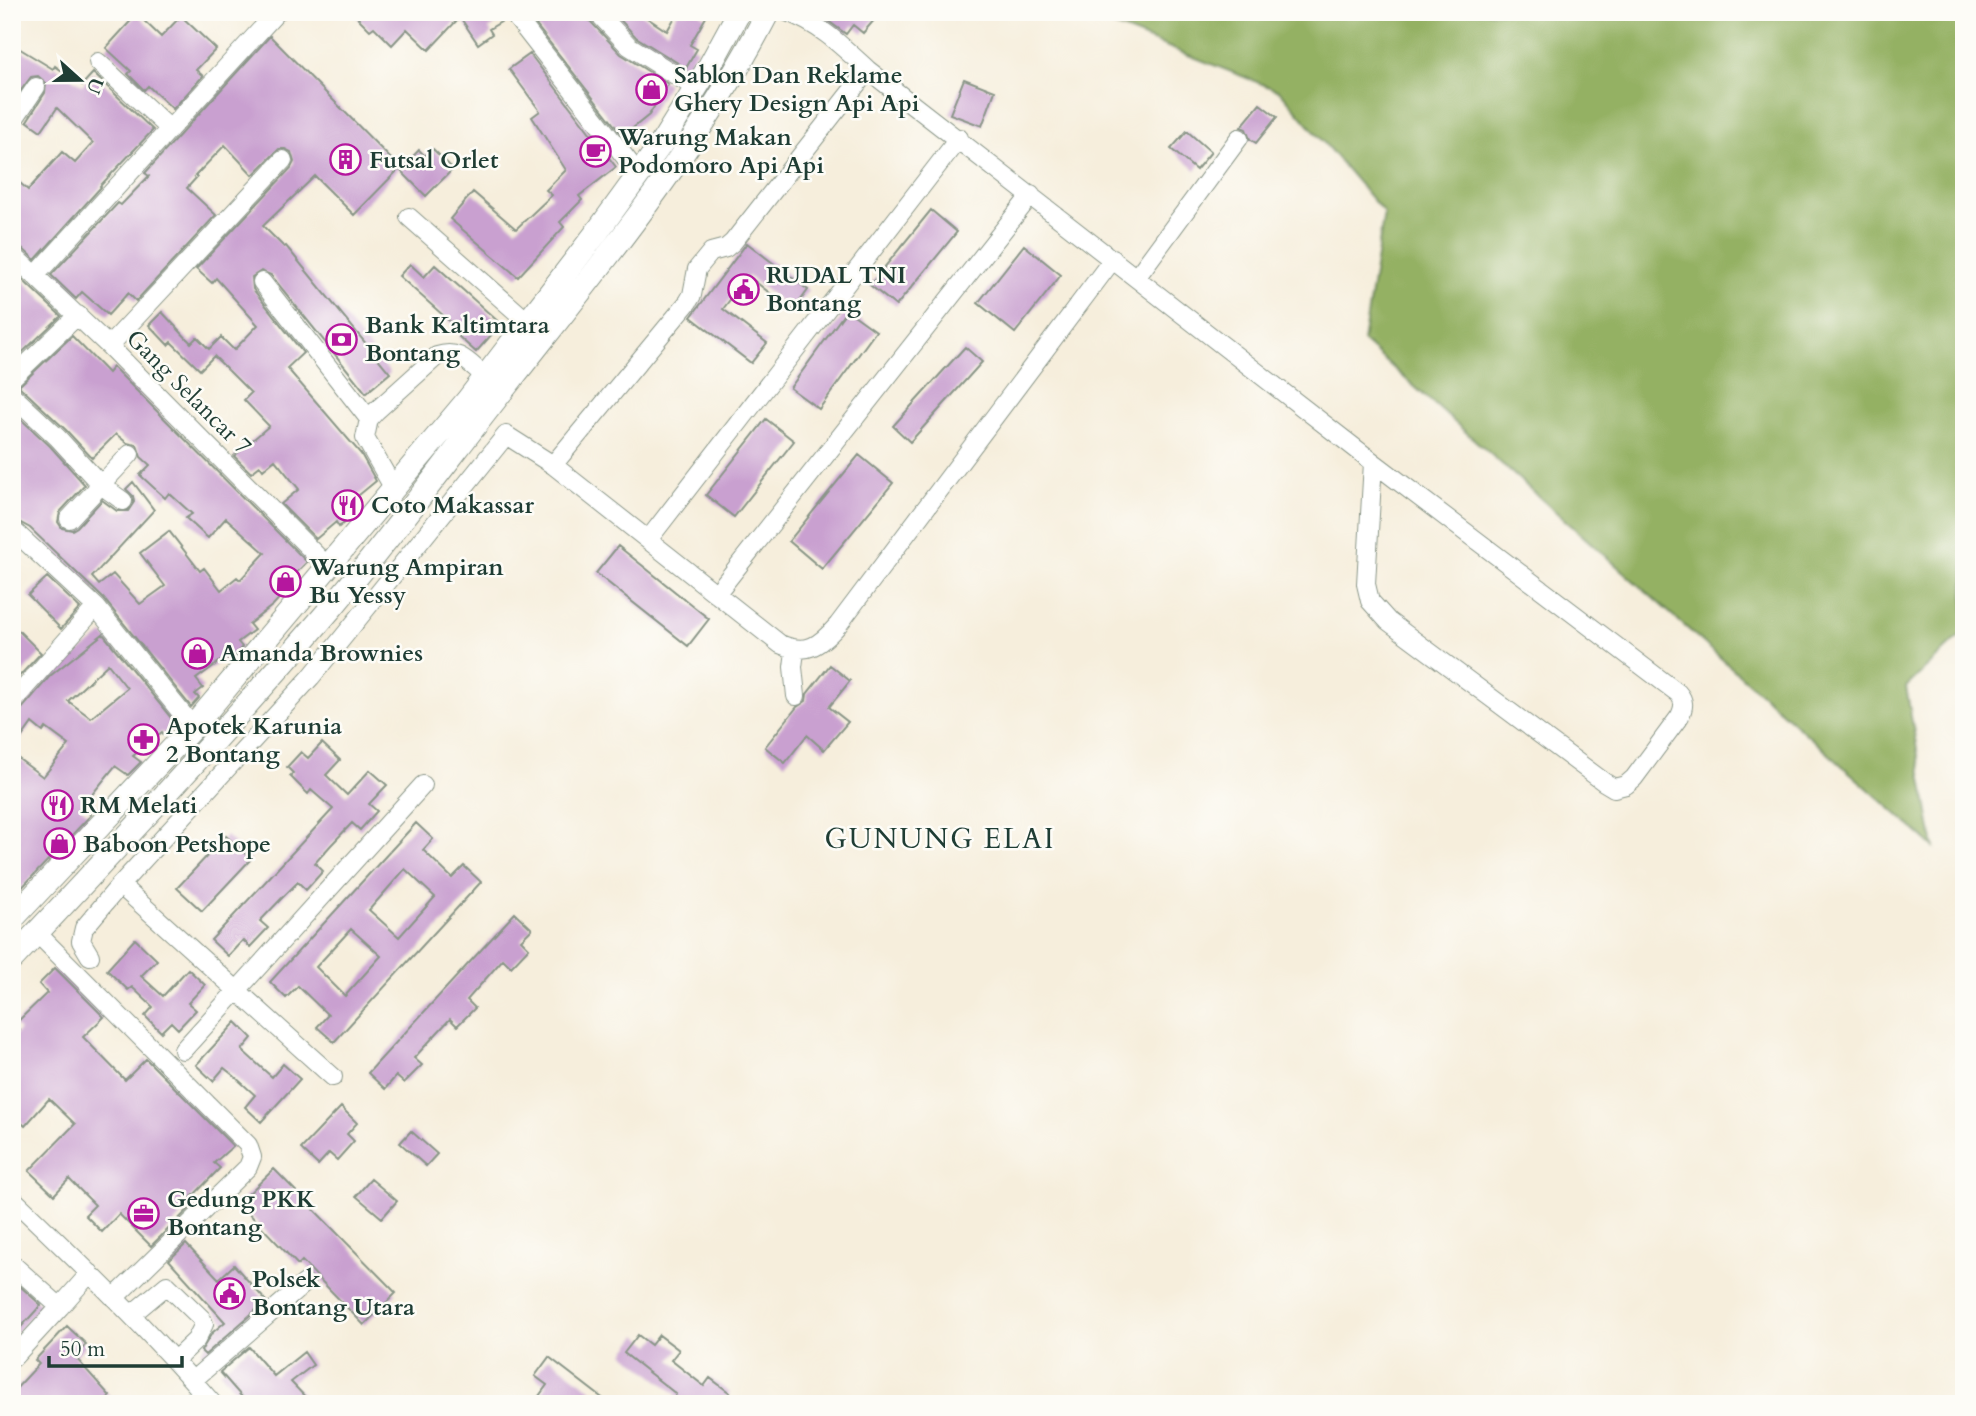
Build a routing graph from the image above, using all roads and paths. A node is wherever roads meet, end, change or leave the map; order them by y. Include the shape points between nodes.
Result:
1 (277, 12) edge
2 (512, 12) edge
3 (597, 12) edge
4 (739, 12) edge
5 (768, 12) edge
6 (799, 14) edge
7 (99, 62) dead end
8 (868, 70) junction
9 (36, 87) dead end
10 (696, 88) junction
11 (12, 122) edge
12 (170, 129) junction
13 (959, 138) junction
14 (1239, 138) dead end
15 (283, 160) dead end
16 (639, 175) junction
17 (1031, 195) junction
18 (409, 217) dead end
19 (12, 254) edge
20 (1113, 259) junction
21 (35, 275) junction
22 (1136, 278) junction
23 (262, 282) dead end
24 (78, 315) junction
25 (528, 322) junction
26 (109, 345) junction
27 (486, 377) junction
28 (12, 378) edge
29 (12, 395) edge
30 (475, 408) junction
31 (369, 419) junction
32 (506, 435) junction
33 (130, 454) dead end
34 (1373, 462) junction
35 (553, 465) junction
36 (101, 485) junction
37 (393, 487) junction
38 (123, 501) dead end
39 (69, 519) dead end
40 (13, 530) edge
41 (648, 540) junction
42 (328, 567) junction
43 (716, 594) junction
44 (96, 607) junction
45 (795, 651) junction
46 (796, 696) dead end
47 (12, 702) edge
48 (193, 727) junction
49 (423, 785) dead end
50 (120, 886) junction
51 (15, 911) edge
52 (37, 933) junction
53 (90, 956) dead end
54 (12, 959) edge
55 (236, 990) junction
56 (184, 1050) dead end
57 (333, 1077) dead end
58 (12, 1198) edge
59 (12, 1264) edge
60 (90, 1273) junction
61 (305, 1283) dead end
62 (114, 1298) junction
63 (60, 1307) junction
64 (131, 1315) junction
65 (13, 1358) edge
66 (175, 1360) junction
67 (199, 1395) edge

1 - 12 street
2 - 16 street
3 - 10 street via 629,46
4 - 10 main road
5 - 30 main road via 739,68 607,258
6 - 8 street
7 - 12 street
8 - 13 street
8 - 35 street via 733,242 711,252 697,269 688,302
9 - 11 street
10 - 16 main road
12 - 21 street
13 - 17 street
13 - 41 street
14 - 22 street
15 - 26 street
16 - 25 main road
17 - 20 street
17 - 43 street
18 - 25 street
19 - 21 street, Gang Selancar 7
20 - 22 street
20 - 45 street via 838,625 811,648
21 - 24 street, Gang Selancar 7
22 - 34 street
23 - 31 street
24 - 26 street, Gang Selancar 7
24 - 28 street
25 - 27 main road
26 - 42 street, Gang Selancar 7
27 - 30 main road
27 - 31 street via 458,354 448,352 437,356
29 - 36 street
30 - 32 street
30 - 37 main road
30 - 52 main road via 333,605
31 - 37 street via 365,438
32 - 35 street
32 - 50 street via 311,677
33 - 36 street
34 - 34 street via 1683,698 1679,716 1626,785 1614,788 1604,782 1388,621 1370,601 1366,584
35 - 41 street
36 - 38 street
36 - 39 street
37 - 42 main road
40 - 44 street
41 - 43 street
42 - 48 main road
43 - 45 street
44 - 47 street
44 - 48 street
45 - 46 street
48 - 51 main road
49 - 55 street
50 - 53 street via 84,928 81,941
50 - 55 street
52 - 54 main road
52 - 62 street via 248,1145 252,1157 248,1167
55 - 56 street
55 - 57 street
58 - 60 street
59 - 63 street
60 - 62 street
60 - 63 street
61 - 67 street
62 - 64 street
63 - 65 street
64 - 66 street
64 - 66 street via 167,1284 202,1319 196,1340
66 - 67 street

